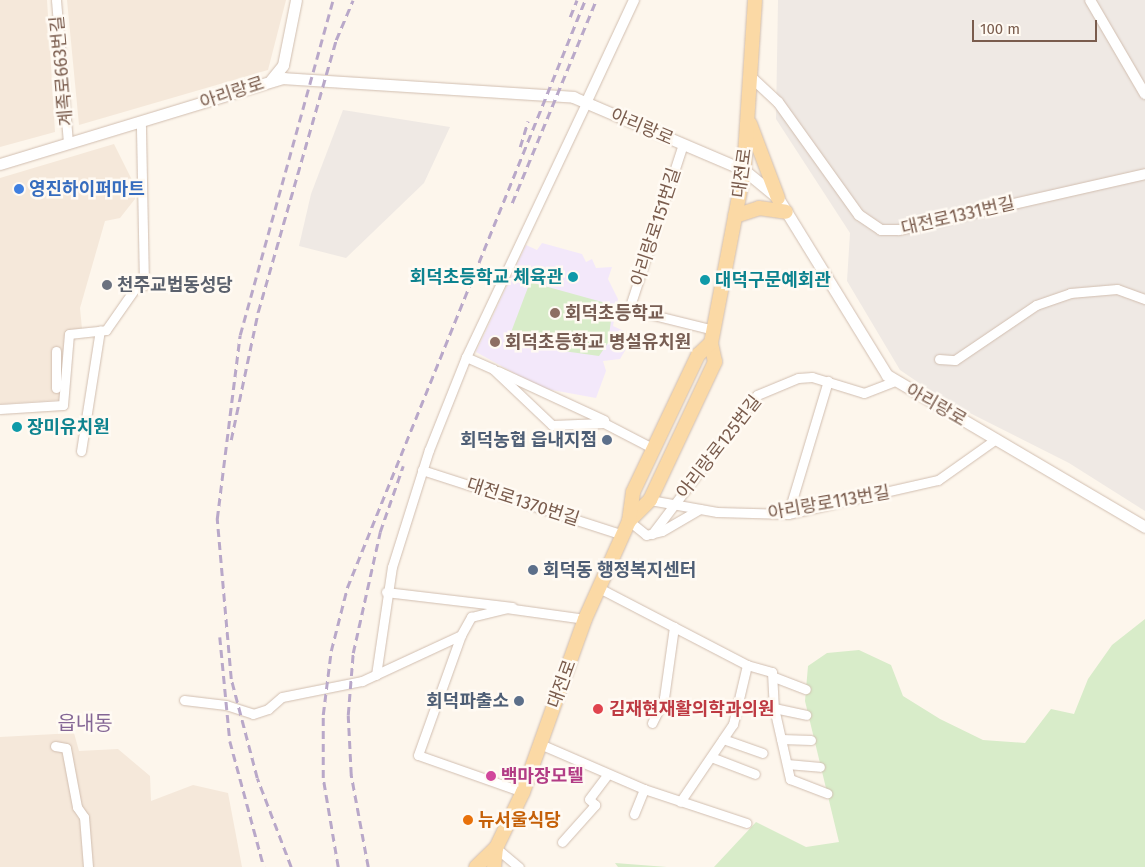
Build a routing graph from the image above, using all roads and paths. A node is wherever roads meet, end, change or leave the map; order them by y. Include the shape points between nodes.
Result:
1 (56, 0) edge
2 (296, 0) edge
3 (634, 0) edge
4 (755, 0) edge
5 (1090, 0) edge
6 (283, 64) junction
7 (751, 77) junction
8 (296, 79) junction
9 (271, 80) junction
10 (1145, 94) edge
11 (586, 103) junction
12 (748, 119) junction
13 (140, 122) junction
14 (68, 143) junction
15 (683, 144) junction
16 (0, 164) edge
17 (744, 170) junction
18 (1145, 174) edge
19 (778, 198) junction
20 (786, 212) junction
21 (735, 216) junction
22 (1145, 299) edge
23 (100, 330) junction
24 (712, 337) junction
25 (56, 351) dead end
26 (466, 357) junction
27 (938, 360) dead end
28 (492, 369) junction
29 (828, 381) junction
30 (895, 381) junction
31 (56, 388) dead end
32 (0, 409) edge
33 (618, 427) junction
34 (996, 439) junction
35 (654, 449) junction
36 (81, 451) dead end
37 (422, 470) junction
38 (650, 500) junction
39 (673, 505) junction
40 (700, 509) junction
41 (788, 514) junction
42 (629, 520) junction
43 (1145, 527) edge
44 (652, 534) junction
45 (623, 535) junction
46 (599, 588) junction
47 (386, 592) junction
48 (515, 608) junction
49 (586, 619) junction
50 (674, 627) junction
51 (460, 635) junction
52 (747, 665) junction
53 (376, 676) junction
54 (774, 677) junction
55 (806, 689) dead end
56 (184, 700) dead end
57 (774, 708) junction
58 (806, 715) dead end
59 (652, 723) dead end
60 (723, 738) junction
61 (781, 739) junction
62 (811, 740) dead end
63 (540, 744) junction
64 (55, 746) dead end
65 (763, 753) dead end
66 (711, 757) junction
67 (787, 764) junction
68 (820, 767) dead end
69 (608, 774) junction
70 (756, 774) dead end
71 (644, 789) junction
72 (523, 792) junction
73 (827, 794) dead end
74 (680, 802) junction
75 (634, 814) dead end
76 (746, 823) dead end
77 (562, 842) dead end
78 (496, 848) junction
79 (88, 867) edge
80 (476, 867) edge
81 (494, 867) edge
82 (519, 867) edge

1 - 14 street, 계족로663번길
2 - 6 main road
3 - 11 street
4 - 7 main road, 대전로
5 - 10 street
6 - 8 main road
6 - 9 main road
7 - 12 main road, 대전로
7 - 18 street, 대전로1331번길 via 778,102 859,215 881,230 898,230
8 - 9 main road, 아리랑로
8 - 11 main road, 아리랑로 via 573,97
9 - 13 main road, 아리랑로
11 - 15 main road, 아리랑로
11 - 26 street
12 - 17 main road, 대전로
12 - 19 main road
13 - 14 main road, 아리랑로
13 - 23 street via 144,285 136,287 116,320
14 - 16 main road, 아리랑로
15 - 17 main road, 아리랑로
15 - 24 street, 아리랑로151번길 via 629,309
17 - 19 main road, 아리랑로
17 - 21 main road, 대전로
19 - 20 main road, 아리랑로
20 - 21 main road via 759,208
20 - 30 main road, 아리랑로 via 874,360
21 - 24 main road, 대전로
22 - 27 street via 1117,289 1070,293 1036,305 955,360
23 - 32 street via 69,334 63,405
23 - 36 street
24 - 35 main road, 대전로 via 698,355
24 - 38 main road, 대전로 via 715,362
25 - 31 street
26 - 28 street
26 - 37 street
28 - 33 street
28 - 33 street via 552,425 588,422
29 - 30 street, 아리랑로125번길 via 864,393
29 - 39 street, 아리랑로125번길 via 798,378 757,395
29 - 41 street
30 - 34 main road, 아리랑로
33 - 35 street
34 - 41 street, 아리랑로113번길 via 938,480
34 - 43 main road, 아리랑로
35 - 42 main road, 대전로 via 633,492
37 - 45 street, 대전로1370번길
37 - 47 street
38 - 39 street, 아리랑로113번길
38 - 42 main road, 대전로
39 - 40 street, 아리랑로113번길
39 - 44 street, 아리랑로125번길
40 - 41 street, 아리랑로113번길
40 - 44 street
42 - 44 street via 641,532
42 - 45 main road, 대전로
45 - 46 main road, 대전로
46 - 49 main road, 대전로
46 - 50 street
47 - 48 street via 492,601
47 - 53 street
48 - 49 street
48 - 51 street via 471,617
49 - 63 main road, 대전로
50 - 52 street
50 - 59 street via 664,698
51 - 53 street
51 - 72 street via 418,755
52 - 54 street via 764,666
52 - 60 street via 733,724
53 - 56 street via 282,697 268,710 253,714 226,705
54 - 55 street
54 - 57 street
57 - 58 street
57 - 61 street
60 - 65 street
60 - 66 street
61 - 62 street
61 - 67 street
63 - 69 street
63 - 72 main road, 대전로
64 - 79 street via 66,748 77,807 84,817
66 - 70 street
66 - 74 street
67 - 68 street
67 - 73 street via 790,779
69 - 71 street
69 - 77 street via 589,799 595,805
71 - 74 street
71 - 75 street
72 - 78 main road, 대전로
74 - 76 street
78 - 80 main road, 대전로
78 - 81 main road, 대전로
78 - 82 street

